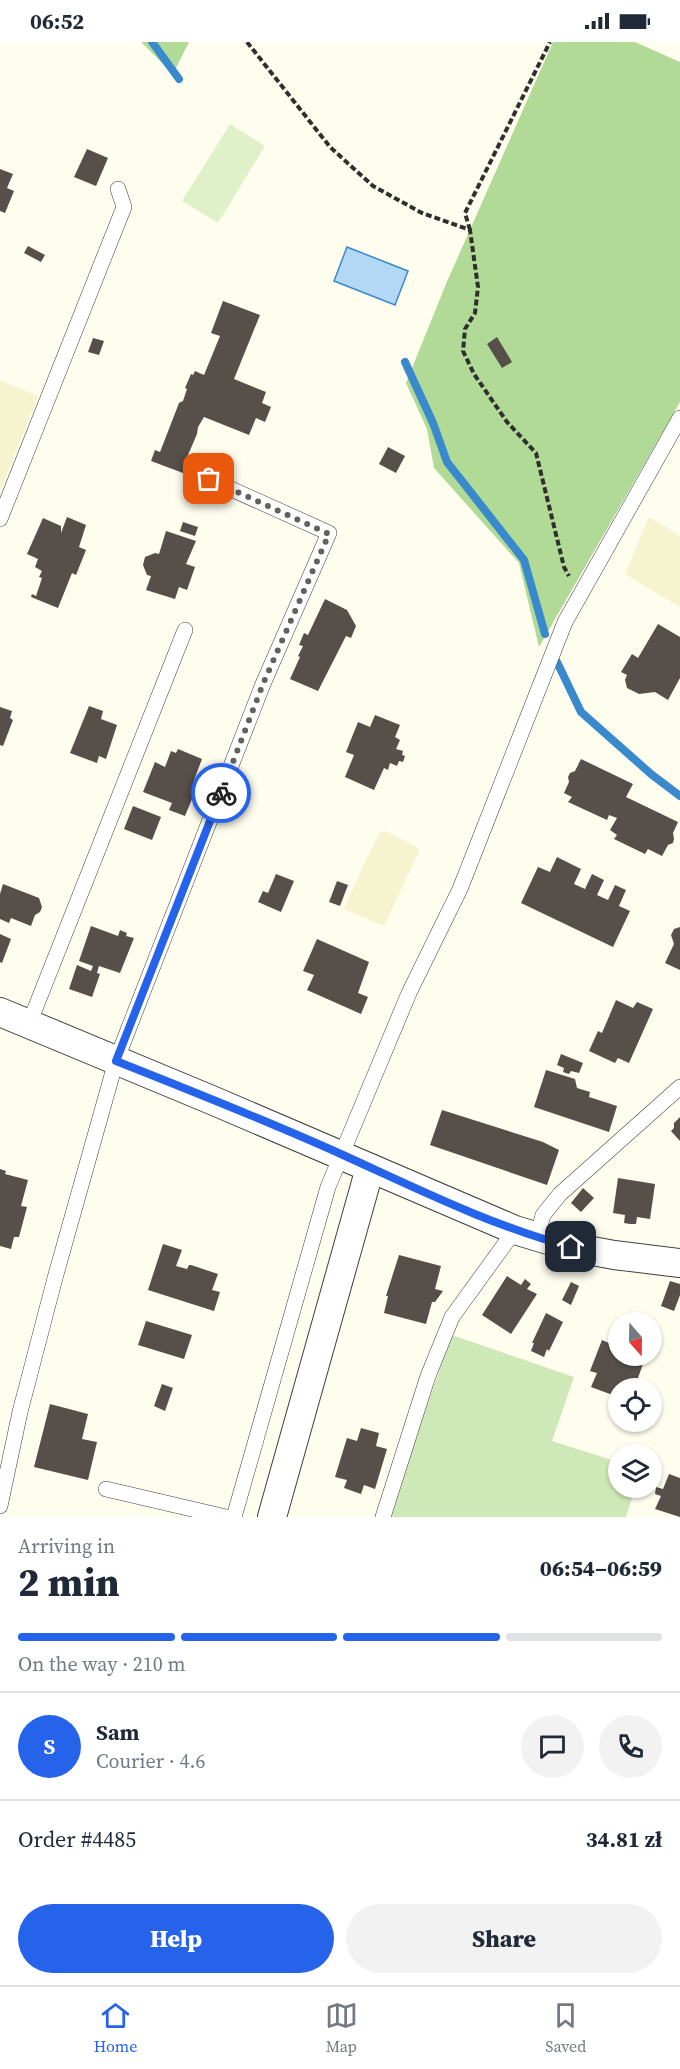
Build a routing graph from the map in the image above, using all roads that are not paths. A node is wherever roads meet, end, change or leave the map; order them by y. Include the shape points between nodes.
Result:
1 (118, 189) dead end
2 (680, 418) edge
3 (209, 479) dead end
4 (0, 519) edge
5 (185, 630) dead end
6 (0, 1012) edge
7 (29, 1024) junction
8 (116, 1061) junction
9 (680, 1087) edge
10 (341, 1154) junction
11 (370, 1168) junction
12 (526, 1234) junction
13 (680, 1263) edge
14 (105, 1489) dead end
15 (0, 1506) edge
16 (226, 1517) edge
17 (234, 1517) edge
18 (272, 1517) edge
19 (383, 1517) edge

1 - 4 lane via 124,207
2 - 10 lane via 565,622 460,889 410,993
3 - 8 lane via 329,534 263,684
5 - 7 lane
6 - 7 street
7 - 8 street
8 - 10 street
8 - 15 lane via 20,1412
9 - 12 lane via 560,1194
10 - 11 street
10 - 17 lane via 321,1210
11 - 12 street
11 - 18 street
12 - 13 street via 571,1247
12 - 19 lane via 452,1317 428,1376
14 - 16 lane

